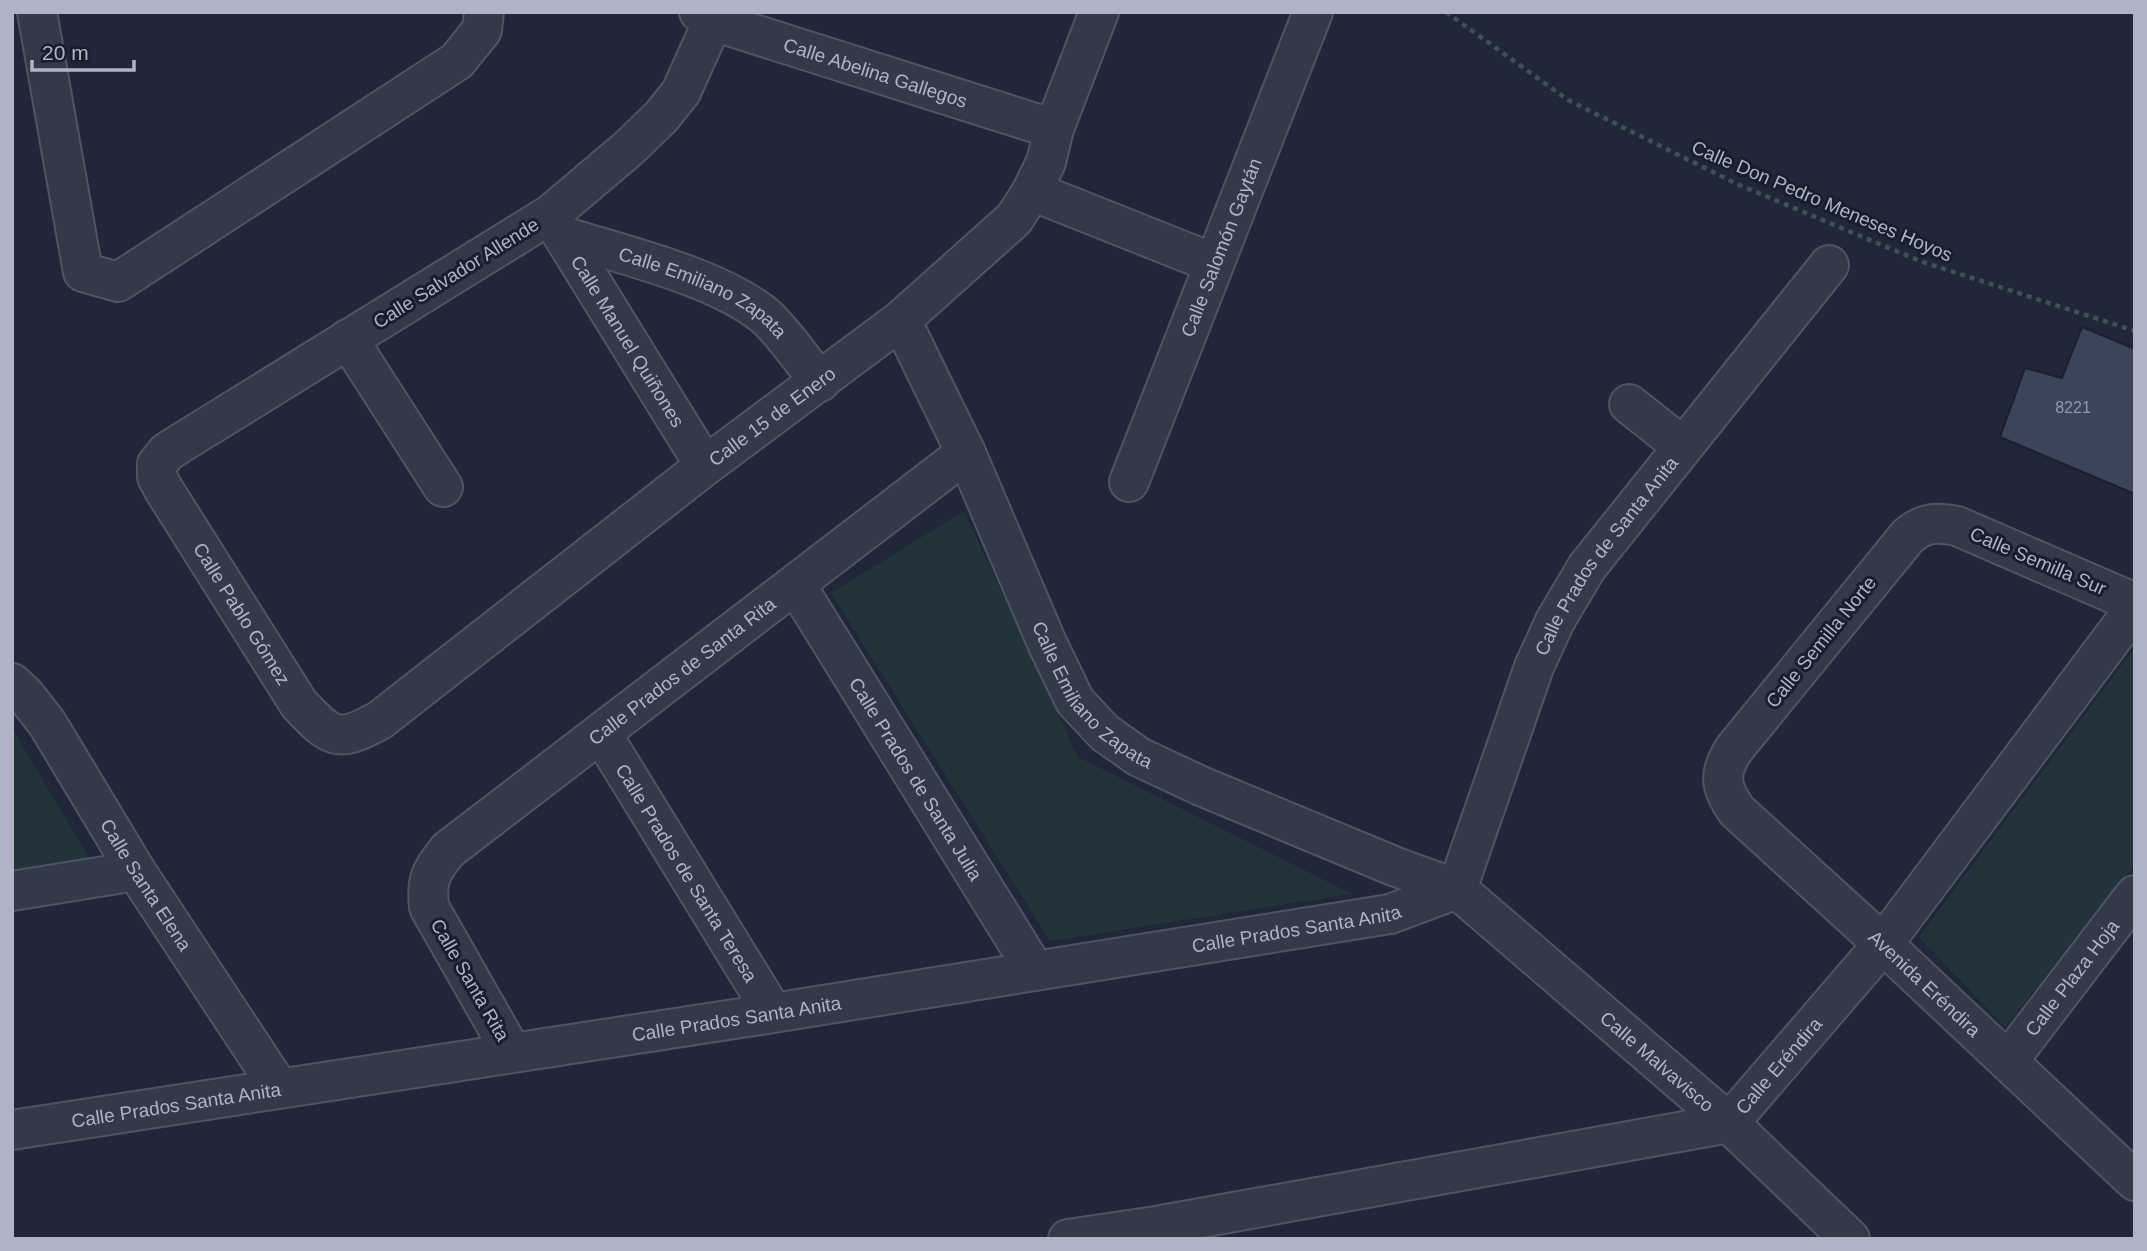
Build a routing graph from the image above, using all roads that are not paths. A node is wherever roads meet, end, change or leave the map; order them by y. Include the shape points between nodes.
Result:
1 (37, 12) edge
2 (484, 12) edge
3 (1099, 12) edge
4 (1313, 12) edge
5 (706, 17) edge
6 (1054, 129) junction
7 (1032, 191) junction
8 (557, 225) junction
9 (1213, 263) junction
10 (1829, 265) dead end
11 (901, 320) junction
12 (348, 340) junction
13 (820, 382) junction
14 (1629, 404) dead end
15 (1682, 446) junction
16 (966, 453) junction
17 (705, 466) junction
18 (157, 477) joint
19 (1129, 482) dead end
20 (443, 487) dead end
21 (1940, 522) joint
22 (796, 584) junction
23 (2135, 606) edge
24 (12, 683) edge
25 (601, 733) junction
26 (342, 737) joint
27 (1723, 780) joint
28 (136, 871) junction
29 (1457, 889) junction
30 (12, 891) edge
31 (2135, 895) edge
32 (429, 907) joint
33 (1883, 944) junction
34 (1035, 971) junction
35 (773, 1013) junction
36 (512, 1053) junction
37 (2008, 1061) junction
38 (279, 1088) junction
39 (1729, 1123) junction
40 (12, 1130) edge
41 (2135, 1181) edge
42 (1157, 1232) edge
43 (1068, 1239) edge
44 (1850, 1239) edge

1 - 2 street via 83,272 118,282 457,61 482,30
3 - 6 street, Calle 15 de Enero
4 - 9 street, Calle Salomón Gaytán
5 - 6 street, Calle Abelina Gallegos
5 - 8 street, Calle Salvador Allende via 681,92
6 - 7 street, Calle 15 de Enero
7 - 9 street
7 - 11 street, Calle 15 de Enero via 1014,219
8 - 12 street, Calle Salvador Allende
8 - 13 street, Calle Emiliano Zapata via 731,294 765,316
8 - 17 street, Calle Manuel Quiñones
9 - 19 street, Calle Salomón Gaytán
10 - 15 street, Calle Prados de Santa Anita
11 - 13 street, Calle 15 de Enero
11 - 16 street, Calle Emiliano Zapata
12 - 18 street, Calle Salvador Allende via 167,452 157,464
12 - 20 street
13 - 17 street, Calle 15 de Enero
14 - 15 street
15 - 29 street, Calle Prados de Santa Anita via 1587,568 1555,621 1534,667
16 - 22 street, Calle Prados de Santa Rita
16 - 29 street, Calle Emiliano Zapata via 1069,689 1104,733 1139,757 1201,786
17 - 26 street, Calle 15 de Enero via 380,720
18 - 26 street, Calle Pablo Gómez via 299,704 324,730
21 - 23 street, Calle Semilla Sur
21 - 27 street, Calle Semilla Norte via 1917,528 1908,537 1734,748
22 - 25 street, Calle Prados de Santa Rita
22 - 34 street, Calle Prados de Santa Julia
23 - 33 street, Calle Eréndira
24 - 28 street, Calle Santa Elena via 47,723
25 - 32 street, Calle Prados de Santa Rita via 448,850 432,869 427,887
25 - 35 street, Calle Prados de Santa Teresa
27 - 33 street, Avenida Eréndira via 1725,795 1737,811
28 - 30 street
28 - 38 street, Calle Santa Elena
29 - 34 street, Calle Prados Santa Anita via 1390,914
29 - 39 street, Calle Malvavisco
31 - 37 street, Calle Plaza Hoja
32 - 36 street, Calle Santa Rita
33 - 37 street, Avenida Eréndira
33 - 39 street, Calle Eréndira
34 - 35 street, Calle Prados Santa Anita
35 - 36 street, Calle Prados Santa Anita
36 - 38 street, Calle Prados Santa Anita
37 - 41 street, Avenida Eréndira
38 - 40 street, Calle Prados Santa Anita
39 - 42 street, Calle Eréndira
39 - 44 street, Calle Malvavisco
42 - 43 street, Calle Eréndira

